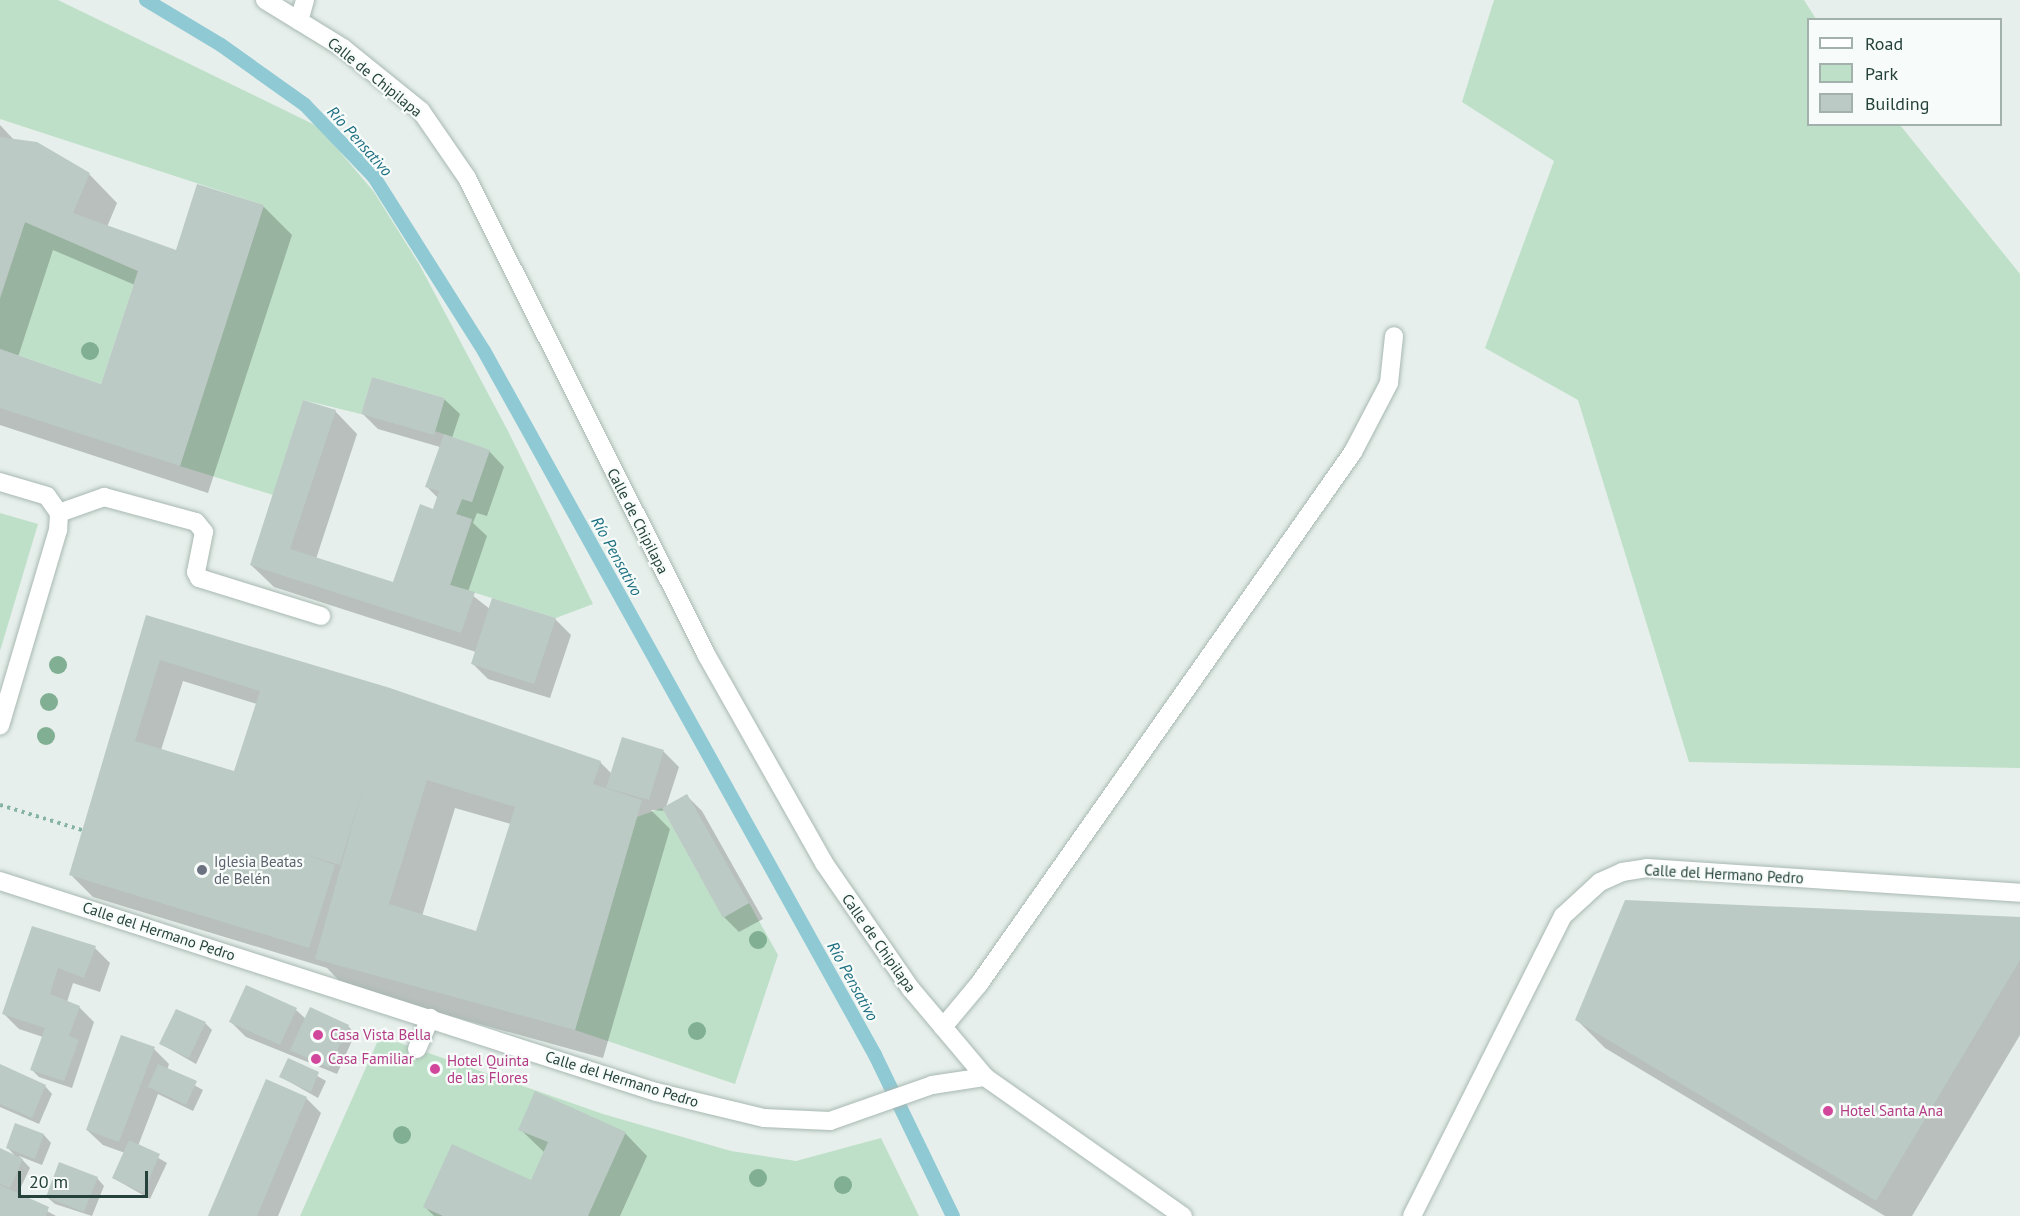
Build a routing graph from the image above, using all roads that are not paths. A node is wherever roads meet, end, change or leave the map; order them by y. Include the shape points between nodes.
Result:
1 (265, 0) edge
2 (305, 0) edge
3 (299, 21) junction
4 (1394, 336) dead end
5 (0, 482) edge
6 (58, 513) junction
7 (321, 616) dead end
8 (0, 726) edge
9 (0, 881) edge
10 (2020, 893) edge
11 (430, 1018) junction
12 (943, 1028) junction
13 (417, 1048) dead end
14 (985, 1077) junction
15 (1183, 1216) edge
16 (1412, 1216) edge

1 - 3 street, Calle de Chipilapa
2 - 3 street
3 - 12 street, Calle de Chipilapa via 344,48 421,111 467,178 713,666 824,863 911,989
4 - 12 street via 1389,383 1353,452 979,984
5 - 6 street via 47,496
6 - 7 street via 104,496 196,522 204,532 196,572 199,578
6 - 8 street via 58,530
9 - 11 street, Calle del Hermano Pedro
10 - 16 street, Calle del Hermano Pedro via 1647,868 1622,872 1600,882 1563,916
11 - 13 street
11 - 14 street, Calle del Hermano Pedro via 656,1092 764,1118 830,1121 932,1085
12 - 14 street, Calle de Chipilapa
14 - 15 street

